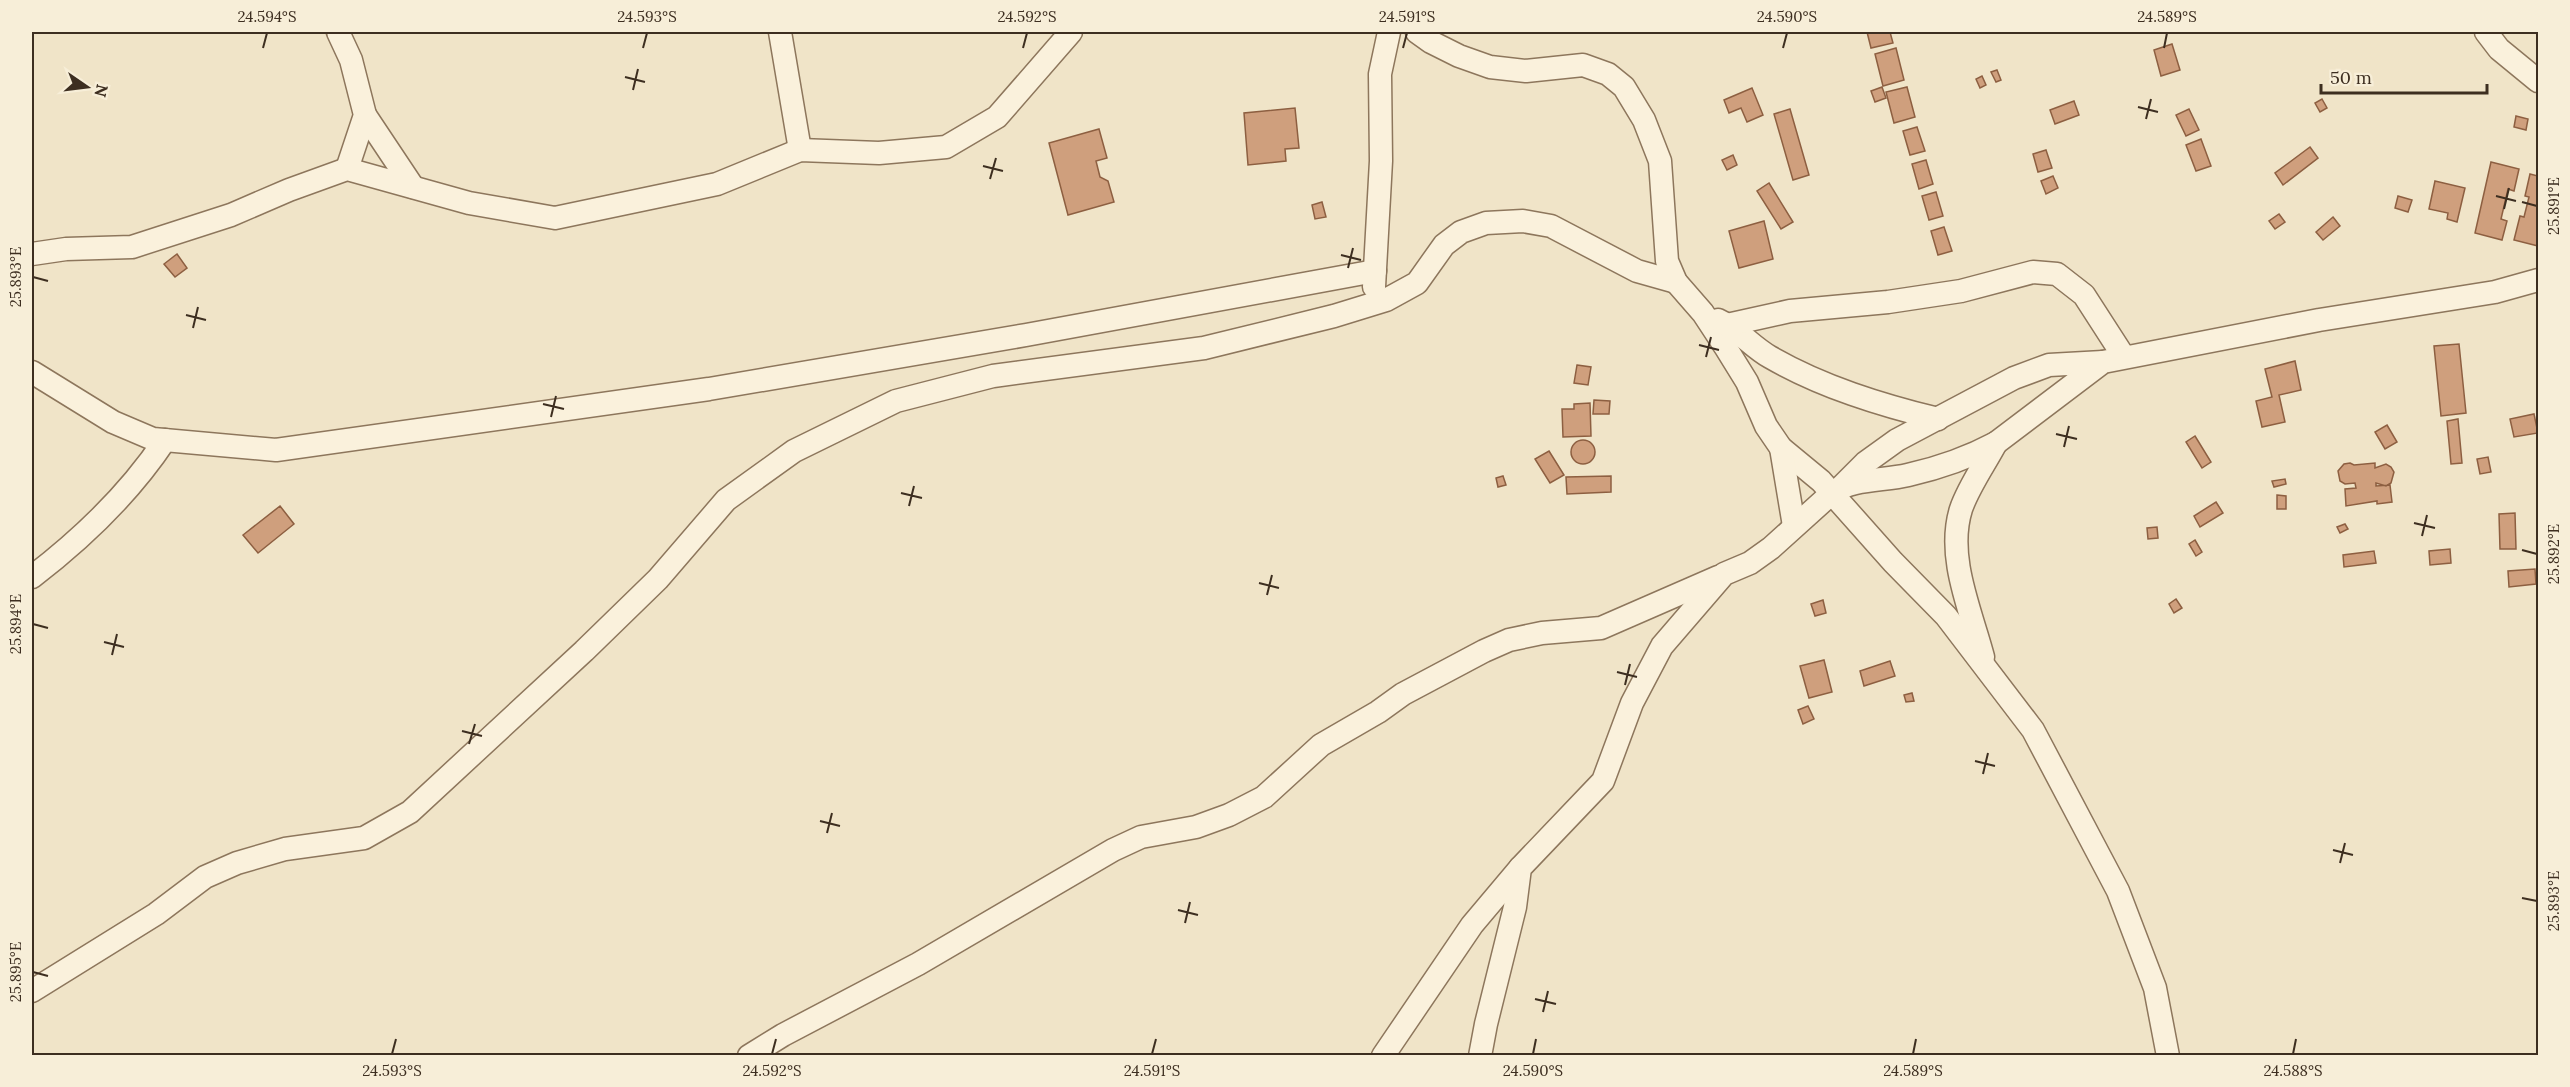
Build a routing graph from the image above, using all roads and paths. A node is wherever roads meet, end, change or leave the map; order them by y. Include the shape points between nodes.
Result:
1 (338, 32) edge
2 (780, 32) edge
3 (1071, 32) edge
4 (1389, 32) edge
5 (1416, 32) edge
6 (2487, 32) edge
7 (2538, 81) edge
8 (366, 115) junction
9 (800, 150) junction
10 (347, 169) junction
11 (413, 188) junction
12 (32, 254) edge
13 (1374, 272) junction
14 (2538, 280) edge
15 (1676, 282) junction
16 (1372, 304) junction
17 (1703, 313) junction
18 (1727, 325) junction
19 (2114, 360) junction
20 (32, 372) edge
21 (1938, 419) junction
22 (165, 440) junction
23 (1996, 443) junction
24 (1781, 448) junction
25 (1837, 490) junction
26 (1794, 526) junction
27 (1724, 574) junction
28 (32, 576) edge
29 (1987, 669) junction
30 (1520, 868) junction
31 (32, 991) edge
32 (749, 1056) edge
33 (1383, 1056) edge
34 (1480, 1056) edge
35 (2168, 1056) edge

1 - 8 street via 351,60
2 - 9 street
3 - 9 street via 997,117 946,147 879,153
4 - 13 street via 1379,86 1381,162
5 - 15 street via 1459,56 1490,67 1526,71 1583,65 1608,74 1624,87 1644,120 1660,161 1667,261
6 - 7 street via 2499,49
8 - 10 street
8 - 11 street
9 - 11 street via 717,184 555,218 469,203
10 - 11 street
10 - 12 street via 231,215 132,247
13 - 16 street
13 - 22 street via 791,375 484,422 276,450
14 - 19 street via 2495,292 2319,320
15 - 16 street via 1637,272 1551,226 1514,221 1461,232 1444,245 1417,283
15 - 17 street
16 - 31 street via 1266,335 1204,348 967,381 896,401 794,451 726,500 658,579 410,812 364,838 285,849 205,877 156,914
17 - 18 street
17 - 24 street via 1747,382 1766,426
18 - 19 street via 1790,311 1961,291 2034,272 2057,274 2084,295
18 - 21 street via 1769,357 1835,388 1890,408
19 - 21 street via 2049,365 2014,378
19 - 23 street
20 - 22 street via 113,422
21 - 25 street via 1897,440
22 - 28 street via 121,498 65,552
23 - 25 street via 1964,459
23 - 29 street via 1962,506 1955,543
24 - 25 street
24 - 26 street
25 - 26 street
25 - 29 street via 1893,562 1946,616
26 - 27 street via 1750,563
27 - 30 street via 1657,655 1632,703 1603,781
27 - 32 street via 1601,628 1542,633 1509,640 1484,651 1403,694 1321,745 1264,797 1229,815 1141,837 1113,850 918,964
29 - 35 street via 2033,730 2118,891 2155,988
30 - 33 street via 1472,925
30 - 34 street via 1515,908

